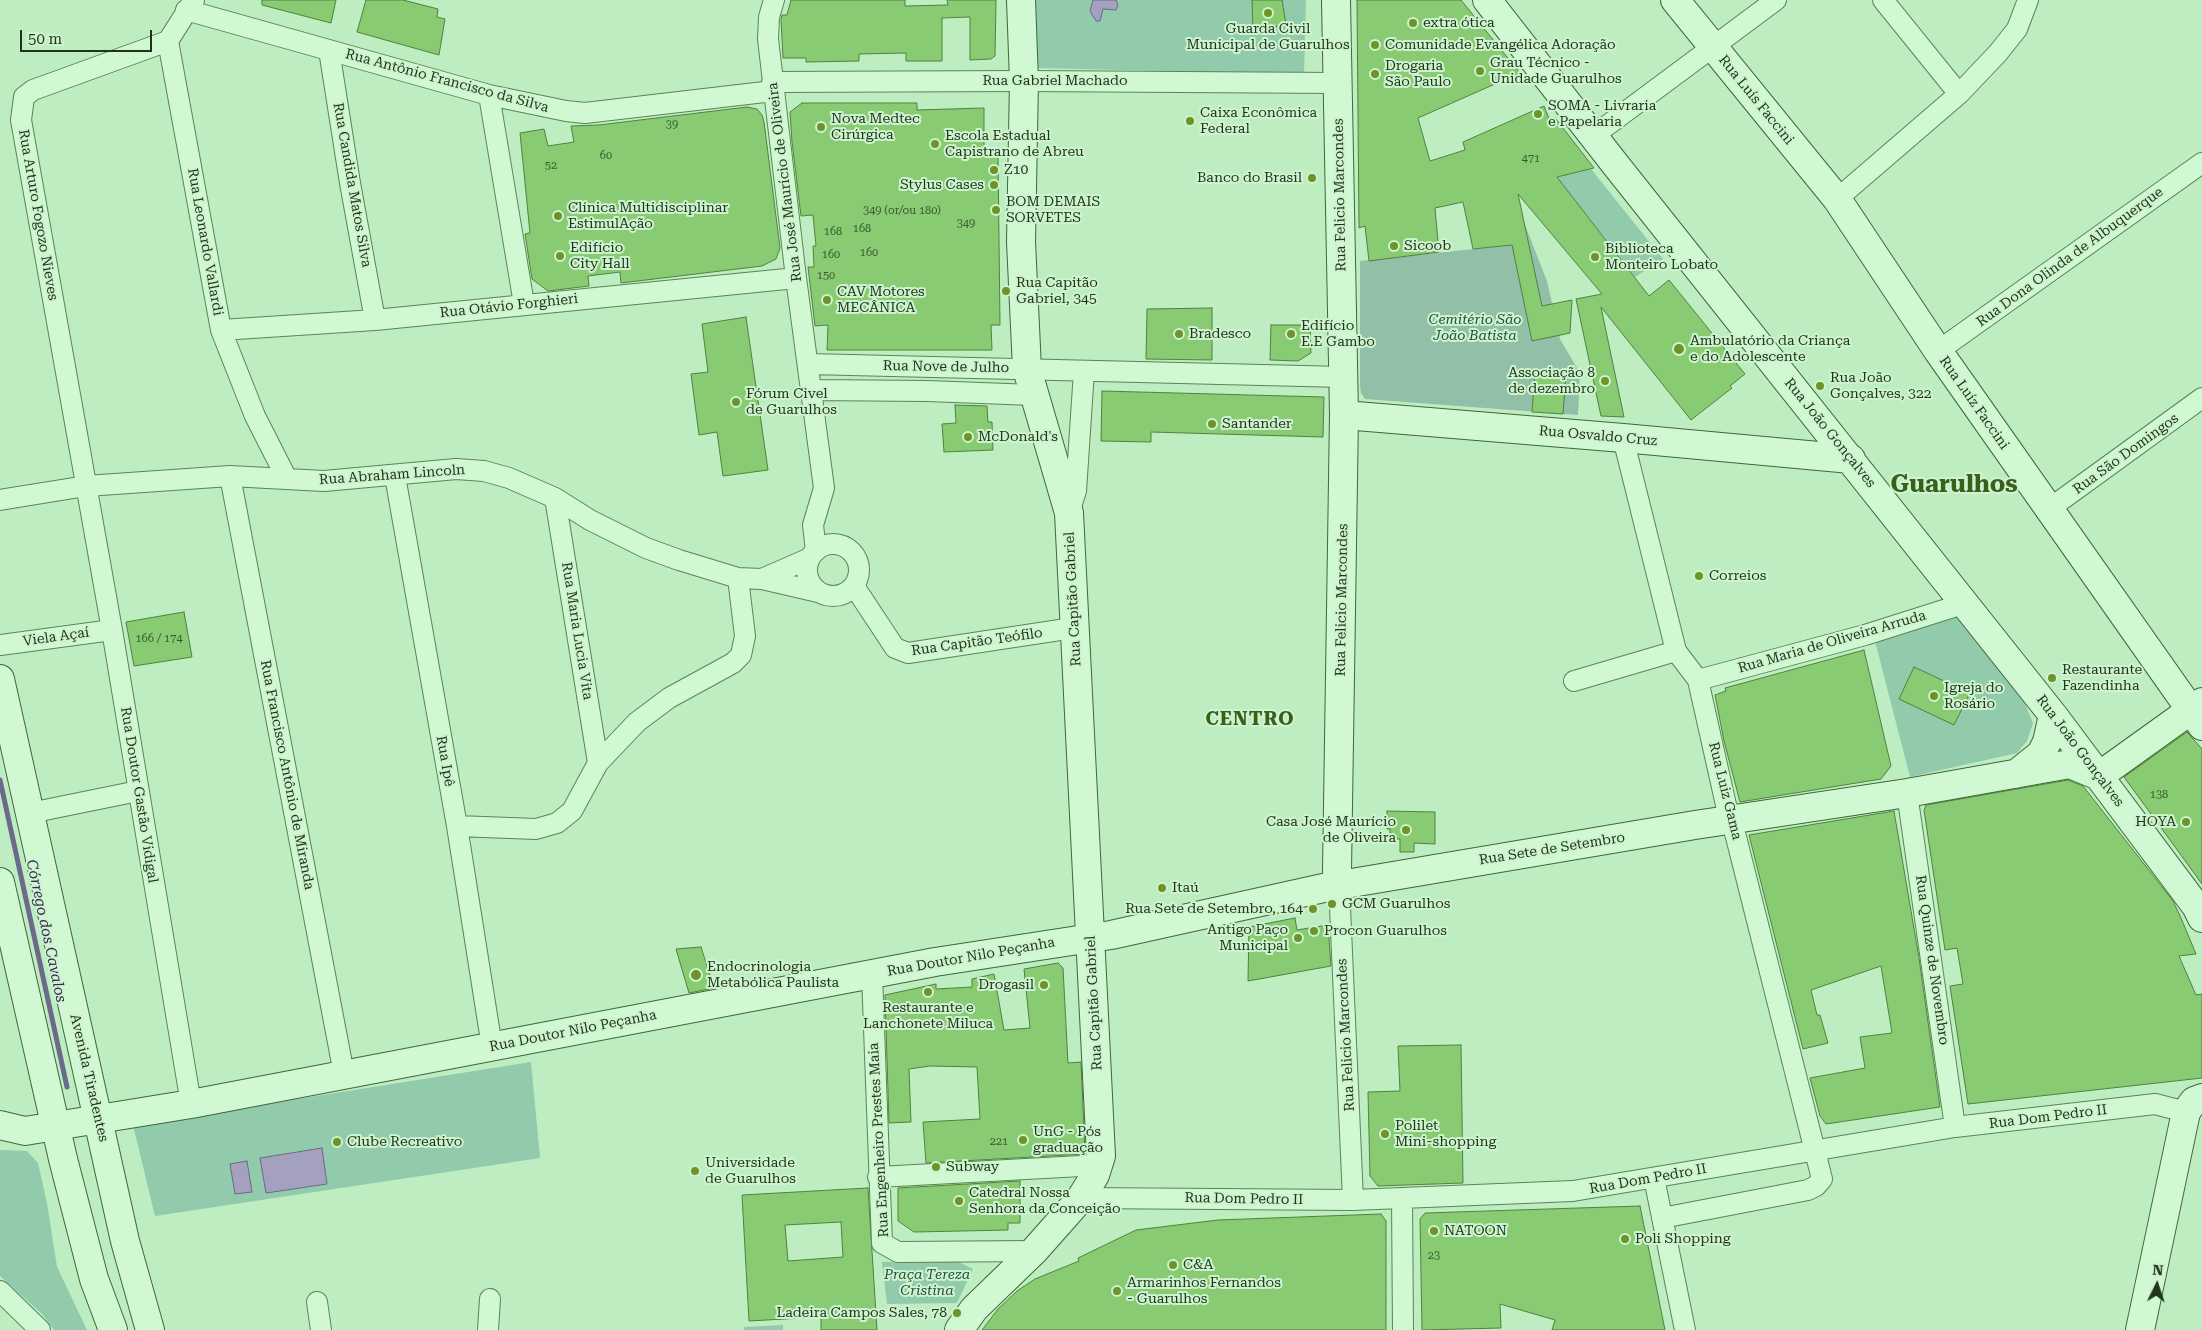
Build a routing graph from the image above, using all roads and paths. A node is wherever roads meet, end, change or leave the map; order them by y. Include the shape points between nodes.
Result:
1 (1021, 0) edge
2 (1336, 0) edge
3 (1488, 0) edge
4 (1675, 0) edge
5 (1776, 0) edge
6 (1883, 0) edge
7 (2028, 0) edge
8 (771, 1) edge
9 (190, 5) edge
10 (168, 42) junction
11 (1713, 47) junction
12 (329, 50) junction
13 (1024, 81) junction
14 (1337, 84) junction
15 (773, 86) junction
16 (1959, 94) junction
17 (489, 95) junction
18 (1594, 136) junction
19 (2202, 163) edge
20 (1837, 199) junction
21 (796, 278) junction
22 (524, 304) junction
23 (375, 320) junction
24 (221, 330) junction
25 (1938, 351) junction
26 (809, 364) junction
27 (1084, 371) junction
28 (1344, 377) junction
29 (1030, 382) junction
30 (812, 390) junction
31 (2202, 398) edge
32 (1344, 415) junction
33 (1623, 438) junction
34 (1851, 459) junction
35 (230, 476) junction
36 (395, 476) junction
37 (288, 479) junction
38 (86, 486) junction
39 (555, 498) junction
40 (0, 500) edge
41 (2049, 509) junction
42 (1069, 513) junction
43 (813, 555) junction
44 (738, 578) junction
45 (762, 580) junction
46 (854, 586) junction
47 (818, 592) junction
48 (1966, 603) junction
49 (1073, 628) junction
50 (112, 630) junction
51 (0, 645) edge
52 (1676, 651) junction
53 (0, 679) edge
54 (1698, 680) junction
55 (1574, 681) dead end
56 (2198, 713) edge
57 (2053, 715) junction
58 (598, 763) junction
59 (2016, 774) junction
60 (2099, 776) junction
61 (138, 791) junction
62 (1907, 792) junction
63 (30, 813) junction
64 (1731, 820) junction
65 (457, 826) junction
66 (0, 882) edge
67 (1339, 885) junction
68 (2202, 918) edge
69 (1091, 938) junction
70 (872, 974) junction
71 (492, 1047) junction
72 (344, 1074) junction
73 (191, 1104) junction
74 (2194, 1105) edge
75 (98, 1118) junction
76 (55, 1126) junction
77 (1956, 1127) junction
78 (8, 1130) edge
79 (1816, 1149) junction
80 (1100, 1165) junction
81 (878, 1177) junction
82 (1654, 1178) junction
83 (1081, 1198) junction
84 (1402, 1198) junction
85 (1353, 1200) junction
86 (1662, 1218) junction
87 (1034, 1252) junction
88 (0, 1291) edge
89 (490, 1299) dead end
90 (318, 1302) dead end
91 (40, 1330) edge
92 (113, 1330) edge
93 (150, 1330) edge
94 (321, 1330) edge
95 (488, 1330) edge
96 (959, 1330) edge
97 (1403, 1330) edge
98 (1685, 1330) edge
99 (2140, 1330) edge

1 - 13 street, Rua Capitão Gabriel
2 - 14 street, Rua Felicio Marcondes
3 - 18 street, Rua João Gonçalves
4 - 11 street, Rua Luís Faccini
5 - 11 street
6 - 16 street
7 - 16 street via 2017,29
8 - 15 street, Rua José Maurício de Oliveira via 768,39
9 - 10 street
9 - 12 street, Rua Antônio Francisco da Silva
10 - 24 street, Rua Leonardo Vallardi
10 - 38 street, Rua Arturo Fogozo Nieves via 33,90 24,97 21,110
11 - 18 street
11 - 20 street, Rua Luís Faccini
12 - 17 street, Rua Antônio Francisco da Silva
12 - 23 street, Rua Candida Matos Silva
13 - 14 street, Rua Gabriel Machado
13 - 15 street, Rua Gabriel Machado
13 - 29 street, Rua Capitão Gabriel via 1021,242
14 - 28 street, Rua Felicio Marcondes
15 - 17 street, Rua Antônio Francisco da Silva via 585,112 566,112
15 - 21 street, Rua José Maurício de Oliveira
16 - 20 street
17 - 22 street
18 - 34 street, Rua João Gonçalves
19 - 25 street, Rua Dona Olinda de Albuquerque
20 - 25 street, Rua Luíz Faccini
21 - 22 street, Rua Otávio Forghieri
21 - 26 street, Rua José Maurício de Oliveira
22 - 23 street, Rua Otávio Forghieri
23 - 24 street, Rua Otávio Forghieri
24 - 37 street, Rua Leonardo Vallardi via 256,416
25 - 41 street, Rua Luíz Faccini
26 - 29 street, Rua Nove de Julho
26 - 30 street, Rua José Maurício de Oliveira
27 - 28 street, Rua Nove de Julho
27 - 29 street, Rua Nove de Julho
27 - 42 street via 1076,491
28 - 32 street, Rua Felicio Marcondes
29 - 30 street, Rua Nove de Julho via 927,391
29 - 42 street, Rua Capitão Gabriel
30 - 43 street, Rua José Maurício de Oliveira via 824,488 814,525
31 - 41 street, Rua São Domingos
32 - 33 street, Rua Osvaldo Cruz
32 - 67 street, Rua Felicio Marcondes
33 - 34 street, Rua Osvaldo Cruz
33 - 52 street, Rua Luiz Gama
34 - 48 street, Rua João Gonçalves
35 - 37 street, Rua Abraham Lincoln
35 - 38 street, Rua Abraham Lincoln
35 - 72 street, Rua Francisco Antônio de Miranda
36 - 37 street, Rua Abraham Lincoln via 324,481
36 - 39 street, Rua Abraham Lincoln via 456,469 484,471 510,478
36 - 65 street, Rua Ipê
38 - 40 street, Rua Abraham Lincoln
38 - 50 street, Rua Doutor Gastão Vidigal
39 - 44 street, Rua Abraham Lincoln via 646,548
39 - 58 street, Rua Maria Lucia Vita
41 - 56 street, Rua Luíz Faccini
42 - 49 street, Rua Capitão Gabriel
43 - 45 street, Rua Abraham Lincoln
43 - 46 street via 831,545 848,549 860,570
43 - 47 street via 808,576
44 - 45 street, Rua Abraham Lincoln
44 - 58 street via 745,636 741,655 733,663 669,698 637,722
45 - 47 street, Rua Abraham Lincoln
46 - 47 street via 844,594 830,596
46 - 49 street, Rua Capitão Teófilo via 895,648 908,653
48 - 54 street, Rua Maria de Oliveira Arruda via 1865,635
48 - 57 street, Rua João Gonçalves
49 - 69 street, Rua Capitão Gabriel
50 - 51 street, Viela Açaí
50 - 61 street, Rua Doutor Gastão Vidigal
52 - 54 street, Rua Luiz Gama
52 - 55 street
53 - 63 street, Avenida Tiradentes
54 - 64 street, Rua Luiz Gama
56 - 60 street
57 - 59 street, Rua Sete de Setembro via 2041,754
57 - 60 street, Rua João Gonçalves
58 - 65 street via 572,812 557,823 536,829
59 - 60 street, Rua Sete de Setembro via 2070,764
59 - 62 street, Rua Sete de Setembro
60 - 68 street, Rua João Gonçalves
61 - 63 street
61 - 73 street, Rua Doutor Gastão Vidigal
62 - 64 street, Rua Sete de Setembro
62 - 77 street, Rua Quinze de Novembro
63 - 75 street, Avenida Tiradentes
64 - 67 street, Rua Sete de Setembro
64 - 79 street, Rua Luiz Gama
65 - 71 street, Rua Ipê
66 - 76 street
67 - 69 street, Rua Sete de Setembro
67 - 85 street, Rua Felicio Marcondes
69 - 70 street, Rua Doutor Nilo Peçanha
69 - 80 street, Rua Capitão Gabriel
70 - 71 street, Rua Doutor Nilo Peçanha
70 - 81 street, Rua Engenheiro Prestes Maia
71 - 72 street, Rua Doutor Nilo Peçanha
72 - 73 street, Rua Doutor Nilo Peçanha
73 - 75 street, Rua Doutor Nilo Peçanha
74 - 77 street, Rua Dom Pedro II via 2155,1104
74 - 99 street
75 - 76 street, Rua Doutor Nilo Peçanha
75 - 93 street, Avenida Tiradentes via 125,1241
76 - 78 street, Rua Doutor Nilo Peçanha
76 - 92 street via 94,1279
77 - 79 street, Rua Dom Pedro II
79 - 82 street, Rua Dom Pedro II
79 - 86 street, Rua Luiz Gama via 1822,1179 1808,1190
80 - 81 street
80 - 83 street, Rua Capitão Gabriel
81 - 87 street, Rua Engenheiro Prestes Maia via 882,1243 890,1249 898,1252
82 - 84 street, Rua Dom Pedro II via 1573,1191
82 - 86 street
83 - 85 street, Rua Dom Pedro II
83 - 87 street, Rua Capitão Gabriel
84 - 85 street, Rua Dom Pedro II
84 - 97 street
86 - 98 street
87 - 96 street, Rua Capitão Gabriel via 974,1309
88 - 91 street
89 - 95 street
90 - 94 street

